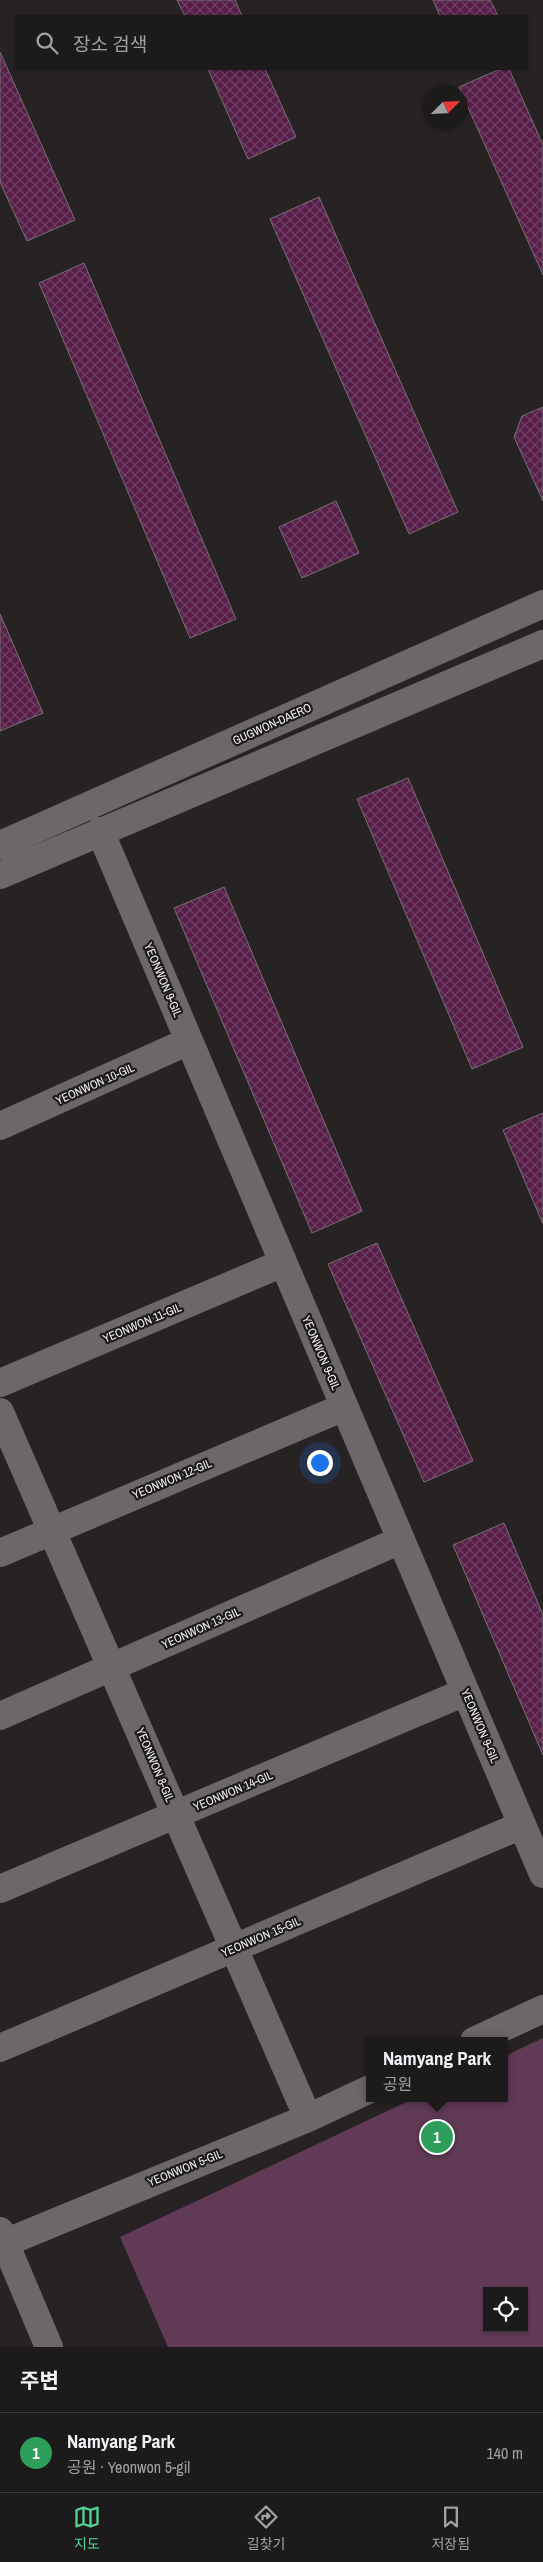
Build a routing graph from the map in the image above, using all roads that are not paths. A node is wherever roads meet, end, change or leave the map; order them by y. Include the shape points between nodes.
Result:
1 (543, 604) edge
2 (543, 644) edge
3 (100, 832) junction
4 (0, 845) edge
5 (0, 875) edge
6 (190, 1041) junction
7 (0, 1126) edge
8 (283, 1263) junction
9 (0, 1383) edge
10 (344, 1407) junction
11 (0, 1412) edge
12 (53, 1529) junction
13 (401, 1540) junction
14 (0, 1553) edge
15 (113, 1667) junction
16 (466, 1692) junction
17 (0, 1716) edge
18 (177, 1815) junction
19 (522, 1825) junction
20 (543, 1874) edge
21 (0, 1889) edge
22 (235, 1949) junction
23 (543, 2009) edge
24 (483, 2037) edge
25 (0, 2048) edge
26 (366, 2091) edge
27 (308, 2118) junction
28 (2, 2239) edge
29 (49, 2347) edge

1 - 4 street, GUGWON-DAERO
2 - 3 street
3 - 5 street
3 - 6 street, YEONWON 9-GIL
6 - 7 street, YEONWON 10-GIL
6 - 8 street, YEONWON 9-GIL
8 - 9 street, YEONWON 11-GIL
8 - 10 street, YEONWON 9-GIL
10 - 12 street, YEONWON 12-GIL
10 - 13 street, YEONWON 9-GIL
11 - 12 street, YEONWON 8-GIL
12 - 14 street, YEONWON 12-GIL
12 - 15 street, YEONWON 8-GIL
13 - 15 street, YEONWON 13-GIL
13 - 16 street, YEONWON 9-GIL
15 - 17 street, YEONWON 13-GIL
15 - 18 street, YEONWON 8-GIL
16 - 18 street, YEONWON 14-GIL
16 - 19 street, YEONWON 9-GIL
18 - 21 street, YEONWON 14-GIL
18 - 22 street, YEONWON 8-GIL
19 - 20 street, YEONWON 9-GIL
19 - 22 street, YEONWON 15-GIL
22 - 25 street, YEONWON 15-GIL
22 - 27 street, YEONWON 8-GIL
23 - 24 street
26 - 27 street, YEONWON 5-GIL
27 - 28 street, YEONWON 5-GIL
28 - 29 street

